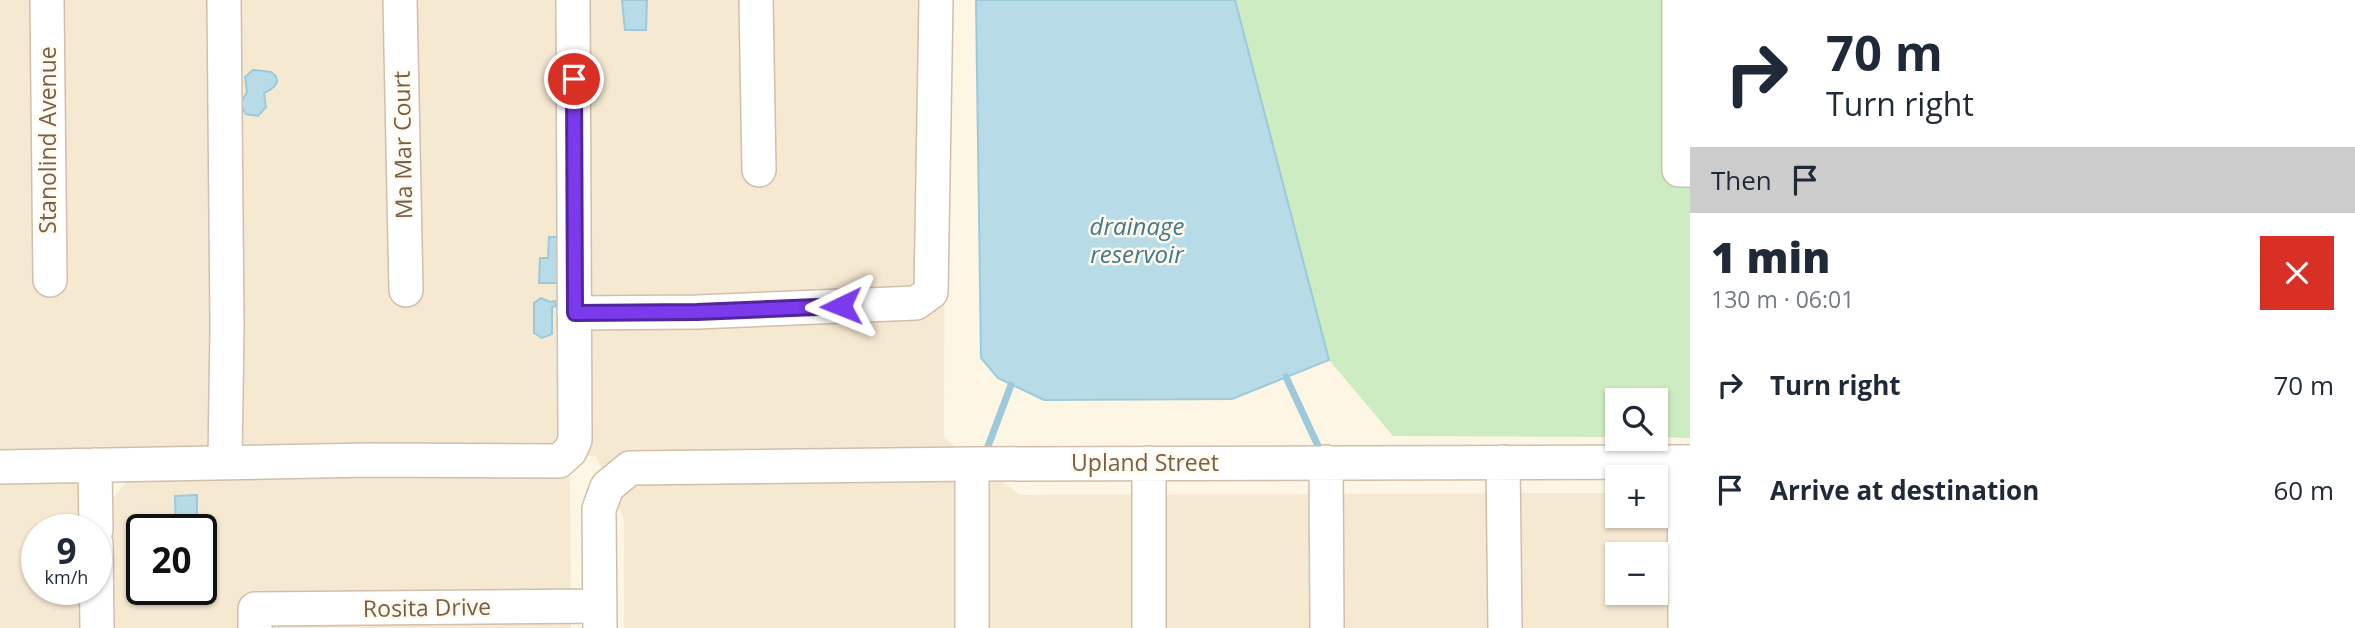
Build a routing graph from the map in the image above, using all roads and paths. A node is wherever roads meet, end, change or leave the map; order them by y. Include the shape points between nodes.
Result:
1 (47, 0) edge
2 (224, 0) edge
3 (400, 0) edge
4 (573, 0) edge
5 (756, 0) edge
6 (936, 0) edge
7 (1679, 0) edge
8 (1684, 53) edge
9 (759, 170) dead end
10 (1685, 170) edge
11 (50, 280) dead end
12 (406, 290) dead end
13 (575, 313) junction
14 (1326, 462) junction
15 (1503, 462) junction
16 (1687, 462) edge
17 (225, 463) junction
18 (1149, 463) junction
19 (972, 464) junction
20 (95, 466) junction
21 (0, 467) edge
22 (96, 514) edge
23 (97, 605) edge
24 (600, 617) edge
25 (255, 619) edge
26 (97, 628) edge
27 (972, 628) edge
28 (1149, 628) edge
29 (1327, 628) edge
30 (1505, 628) edge
31 (1685, 628) edge

1 - 11 street, Stanolind Avenue
2 - 17 street
3 - 12 street, Ma Mar Court
4 - 13 street
5 - 9 street
6 - 13 street via 931,292 916,303
7 - 8 street
8 - 10 street
13 - 17 street via 575,440 559,461
14 - 15 street, Upland Street
14 - 18 street, Upland Street
14 - 29 street
15 - 16 street, Upland Street
15 - 30 street
16 - 31 street
17 - 20 street
18 - 19 street, Upland Street
18 - 28 street
19 - 24 street, Upland Street via 630,468 607,487 599,509
19 - 27 street
20 - 21 street
20 - 22 street
23 - 26 street
24 - 25 street, Rosita Drive

